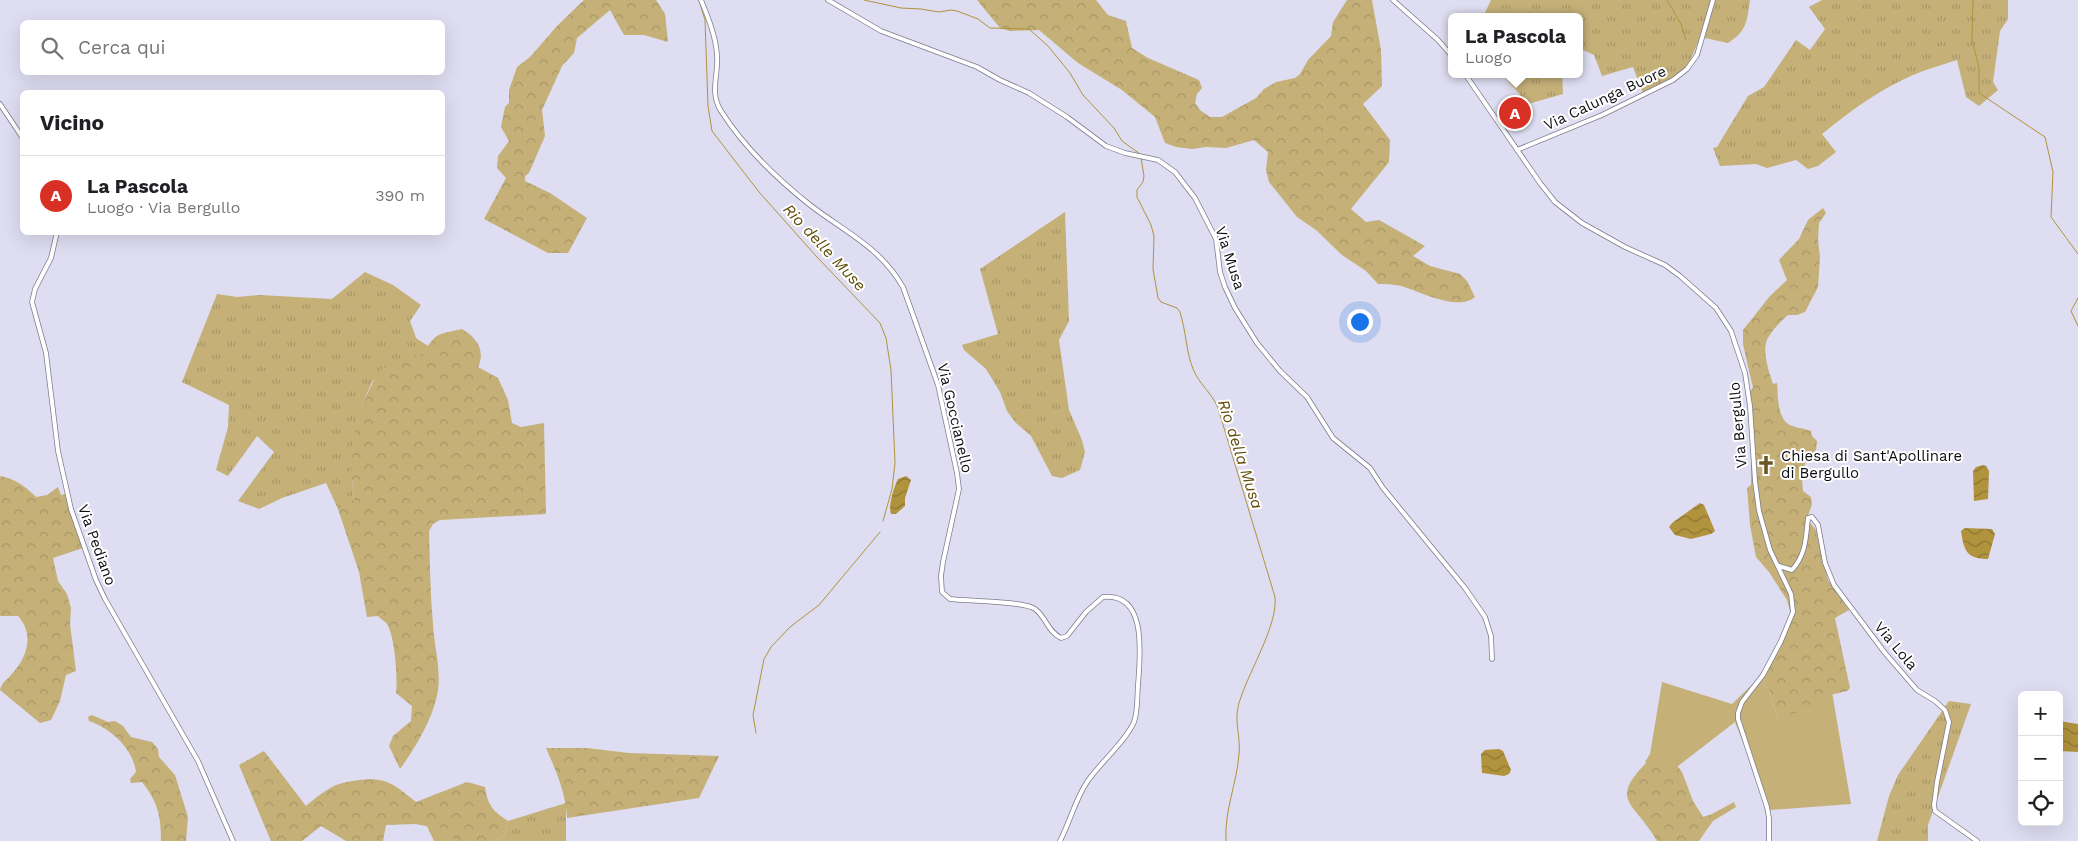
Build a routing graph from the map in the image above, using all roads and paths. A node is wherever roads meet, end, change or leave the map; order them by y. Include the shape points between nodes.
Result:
1 (702, 0) edge
2 (828, 0) edge
3 (1393, 0) edge
4 (1713, 0) edge
5 (1448, 52) edge
6 (1468, 78) edge
7 (0, 104) edge
8 (20, 133) edge
9 (1517, 150) junction
10 (56, 235) edge
11 (1777, 564) junction
12 (1492, 659) dead end
13 (233, 841) edge
14 (1060, 841) edge
15 (1769, 841) edge
16 (1977, 841) edge

1 - 14 street, Via Goccianello via 716,47 714,96 720,110 768,167 811,205 874,250 903,287 938,385 957,473 959,489 940,576 942,592 950,599 1028,605 1040,613 1051,631 1061,638 1067,636 1103,596 1119,598 1134,614 1140,659 1133,724 1086,784
2 - 12 street, Via Musa via 881,30 977,67 1029,93 1106,146 1158,160 1170,167 1195,198 1216,239 1225,287 1252,335 1280,371 1307,397 1334,438 1370,468 1465,588 1485,617 1491,636
3 - 5 street
4 - 9 street, Via Calunga Buore via 1697,55 1673,80
6 - 9 street, Via Bergullo
7 - 8 street
9 - 11 street, Via Bergullo via 1564,210 1619,244 1672,270 1724,318 1745,373 1759,512
10 - 13 street, Via Pediano via 51,258 32,302 46,353 58,451 71,509 105,599 198,761
11 - 15 street, Via Bergullo via 1791,594 1792,612 1763,675 1742,702 1738,713 1767,807
11 - 16 street, Via Lola via 1788,570 1796,566 1806,546 1808,518 1812,516 1818,525 1825,563 1834,586 1917,690 1945,710 1949,722 1936,782 1935,811

